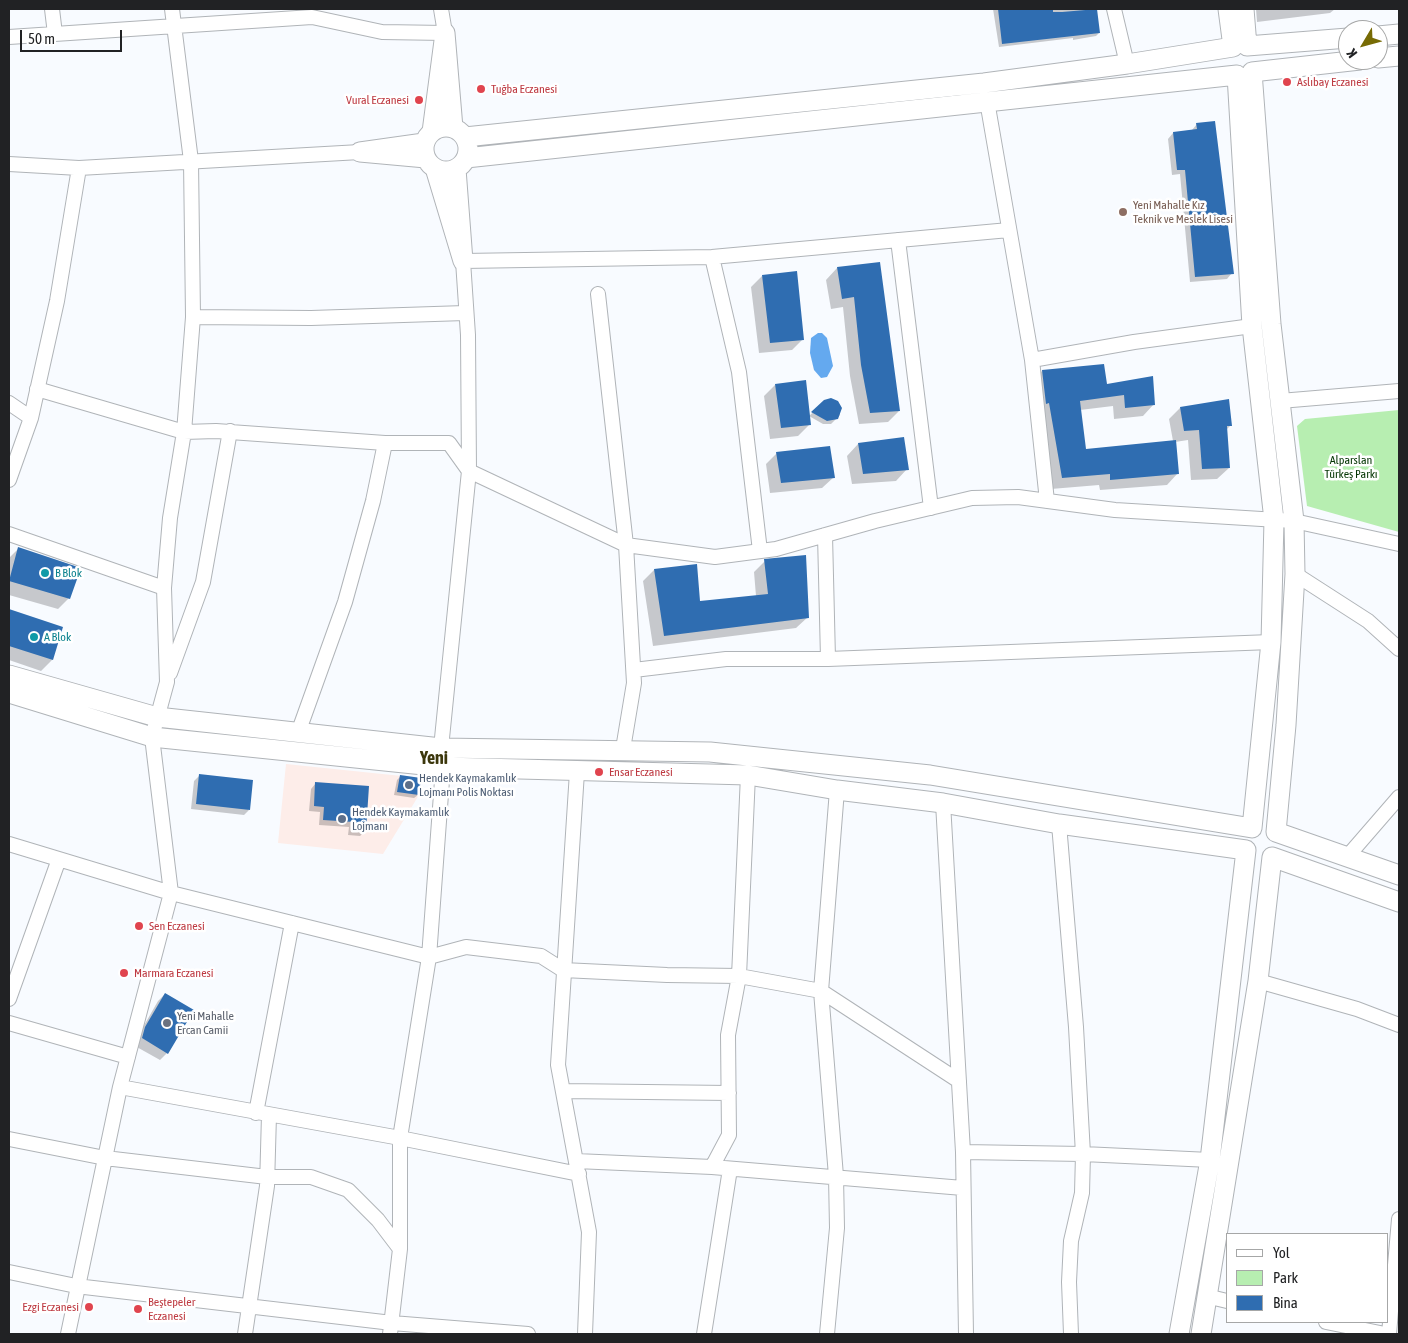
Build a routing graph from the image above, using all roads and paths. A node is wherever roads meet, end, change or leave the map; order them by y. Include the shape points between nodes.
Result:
1 (52, 9) edge
2 (172, 9) edge
3 (441, 9) edge
4 (1114, 9) edge
5 (1228, 9) edge
6 (1244, 9) edge
7 (173, 26) junction
8 (446, 33) junction
9 (54, 34) junction
10 (9, 37) edge
11 (1338, 39) edge
12 (1240, 46) junction
13 (1338, 62) edge
14 (1127, 64) junction
15 (1244, 73) junction
16 (987, 101) junction
17 (459, 133) junction
18 (429, 150) junction
19 (360, 152) joint
20 (191, 161) junction
21 (9, 164) edge
22 (461, 164) junction
23 (79, 168) junction
24 (1009, 230) junction
25 (898, 240) junction
26 (712, 257) junction
27 (463, 261) junction
28 (598, 294) dead end
29 (465, 313) junction
30 (193, 318) junction
31 (1252, 326) junction
32 (1032, 360) junction
33 (38, 389) junction
34 (1399, 391) edge
35 (1280, 400) junction
36 (9, 403) edge
37 (31, 418) junction
38 (230, 431) junction
39 (184, 432) junction
40 (385, 443) junction
41 (469, 471) junction
42 (9, 480) edge
43 (1048, 501) junction
44 (931, 508) junction
45 (1274, 520) junction
46 (1294, 521) junction
47 (9, 534) edge
48 (825, 535) junction
49 (1399, 544) edge
50 (626, 545) junction
51 (760, 551) junction
52 (1295, 574) junction
53 (164, 588) junction
54 (1271, 642) junction
55 (1399, 649) edge
56 (828, 659) junction
57 (634, 670) junction
58 (9, 675) edge
59 (167, 682) junction
60 (9, 693) edge
61 (157, 717) junction
62 (298, 733) junction
63 (152, 737) junction
64 (442, 748) junction
65 (623, 749) junction
66 (443, 767) junction
67 (577, 772) junction
68 (748, 775) junction
69 (837, 790) junction
70 (1399, 797) edge
71 (943, 803) junction
72 (1058, 824) junction
73 (1252, 828) junction
74 (1276, 832) junction
75 (9, 844) edge
76 (1246, 850) junction
77 (1272, 857) junction
78 (1347, 857) junction
79 (59, 859) junction
80 (1399, 876) edge
81 (171, 893) junction
82 (1399, 902) edge
83 (292, 923) junction
84 (429, 957) junction
85 (563, 970) junction
86 (739, 976) junction
87 (1258, 981) junction
88 (821, 991) junction
89 (9, 999) edge
90 (9, 1023) edge
91 (1399, 1025) edge
92 (128, 1057) junction
93 (959, 1081) junction
94 (120, 1087) junction
95 (563, 1091) junction
96 (728, 1093) junction
97 (262, 1114) junction
98 (400, 1138) junction
99 (9, 1139) edge
100 (963, 1152) junction
101 (1083, 1154) junction
102 (105, 1158) junction
103 (1210, 1160) junction
104 (712, 1167) junction
105 (577, 1168) junction
106 (730, 1169) junction
107 (836, 1176) junction
108 (267, 1177) junction
109 (963, 1188) junction
110 (1399, 1219) edge
111 (400, 1250) junction
112 (9, 1272) edge
113 (76, 1286) junction
114 (1206, 1296) junction
115 (1226, 1301) edge
116 (249, 1306) junction
117 (1331, 1323) edge
118 (391, 1329) edge
119 (68, 1334) edge
120 (245, 1334) edge
121 (523, 1334) edge
122 (585, 1334) edge
123 (704, 1334) edge
124 (827, 1334) edge
125 (966, 1334) edge
126 (1071, 1334) edge
127 (1179, 1334) edge
128 (1201, 1334) edge
129 (1387, 1334) edge

1 - 9 street
2 - 7 street
3 - 8 street
4 - 14 street
5 - 12 main road
6 - 12 main road
7 - 8 street via 312,17 382,32
7 - 9 street
7 - 20 street
8 - 17 main road
8 - 18 main road
9 - 10 street
11 - 12 main road
12 - 14 main road
12 - 15 main road via 1256,57
12 - 15 main road via 1226,54 1226,64 1232,73
13 - 15 main road
14 - 17 main road via 984,83
15 - 16 main road
15 - 31 main road
15 - 35 main road
16 - 22 main road
16 - 24 street
17 - 18 main road via 446,127
17 - 22 main road via 468,144
18 - 19 main road
18 - 22 main road via 442,171
18 - 27 main road
19 - 20 street
20 - 23 street
20 - 30 street
21 - 23 street
22 - 27 main road
23 - 33 street via 57,301
24 - 25 street
24 - 32 street
25 - 26 street
25 - 44 street
26 - 27 street
26 - 51 street via 739,372
27 - 29 street
28 - 50 street
29 - 30 street
29 - 41 street
30 - 39 street
31 - 32 street
31 - 45 main road
32 - 43 street
33 - 37 street
33 - 39 street
34 - 35 street
35 - 46 main road
36 - 37 street
37 - 42 street
38 - 39 street
38 - 40 street
38 - 59 street via 203,582
39 - 53 street via 170,518
40 - 41 street via 449,443
40 - 62 street via 373,502 345,602
41 - 50 street
41 - 64 street
43 - 44 street via 1018,497 972,498
43 - 45 street via 1116,510
44 - 48 street
45 - 46 street
45 - 54 main road
46 - 49 street
46 - 52 main road
47 - 53 street
48 - 51 street
48 - 56 street
50 - 51 street via 715,557
50 - 57 street
52 - 55 street via 1368,622
52 - 74 main road
53 - 59 street
54 - 56 street
54 - 73 main road
56 - 57 street via 726,659
57 - 65 street
58 - 61 main road
59 - 61 street
60 - 63 main road
61 - 62 main road
61 - 63 street
62 - 64 main road
63 - 66 main road
63 - 81 street
64 - 65 main road
64 - 66 street
65 - 73 main road via 710,752 930,775
66 - 67 main road
66 - 84 street
67 - 68 main road
67 - 85 street
68 - 69 main road
68 - 86 street
69 - 71 main road
69 - 88 street
70 - 78 street
71 - 72 main road
71 - 93 street
72 - 76 main road
72 - 101 street via 1076,1026
73 - 74 main road via 1267,826
73 - 76 main road via 1246,836
74 - 77 main road via 1279,842
74 - 78 main road
75 - 79 street
76 - 77 main road via 1255,858
76 - 103 main road
77 - 82 main road
77 - 87 main road
78 - 80 main road
79 - 81 street
79 - 89 street
81 - 83 street
81 - 92 street
83 - 84 street
83 - 97 street
84 - 85 street via 466,947 541,956
84 - 98 street
85 - 86 street
85 - 95 street via 558,1064
86 - 88 street
86 - 96 street via 728,1034
87 - 91 street via 1357,1009
87 - 114 main road
88 - 93 street
88 - 107 street
90 - 92 street
92 - 94 street
93 - 100 street
94 - 97 street
94 - 102 street
95 - 96 street
95 - 105 street
96 - 104 street via 729,1135
97 - 98 street
97 - 108 street
98 - 105 street
98 - 111 street
99 - 102 street
100 - 101 street
100 - 109 street
101 - 103 street
101 - 126 street via 1082,1193 1071,1241
102 - 108 street
102 - 113 street
103 - 127 main road
104 - 105 street
104 - 106 street
105 - 122 street via 589,1232
106 - 107 street
106 - 123 street
107 - 109 street
107 - 124 street via 837,1228
108 - 111 street via 311,1177 348,1190 378,1220
108 - 116 street
109 - 125 street
110 - 129 street
111 - 118 street
112 - 113 street
113 - 116 street
113 - 119 street
114 - 115 street
114 - 128 main road
116 - 118 street
116 - 120 street
117 - 129 street
118 - 121 street

